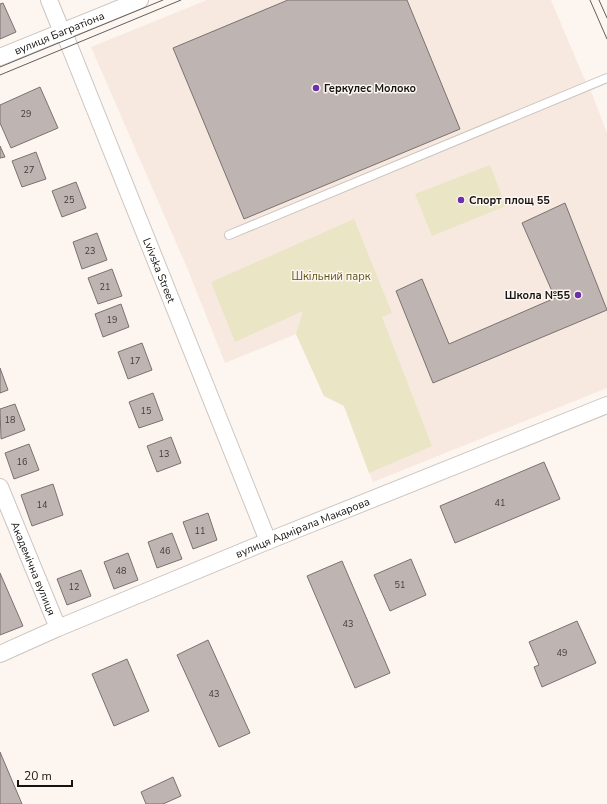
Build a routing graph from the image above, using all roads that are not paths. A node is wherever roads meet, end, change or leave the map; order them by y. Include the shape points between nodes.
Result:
1 (48, 0) edge
2 (140, 0) edge
3 (62, 32) junction
4 (0, 57) edge
5 (607, 78) edge
6 (229, 235) dead end
7 (607, 405) edge
8 (0, 487) edge
9 (268, 541) junction
10 (58, 628) junction
11 (0, 654) edge

1 - 3 street, Lvivska Street
2 - 3 street, вулиця Багратіона
3 - 4 street, вулиця Багратіона
3 - 9 street, Lvivska Street
5 - 6 lane
7 - 9 street, вулиця Адмірала Макарова
8 - 10 street, Академічна вулиця
9 - 10 street, вулиця Адмірала Макарова
10 - 11 street, вулиця Адмірала Макарова

